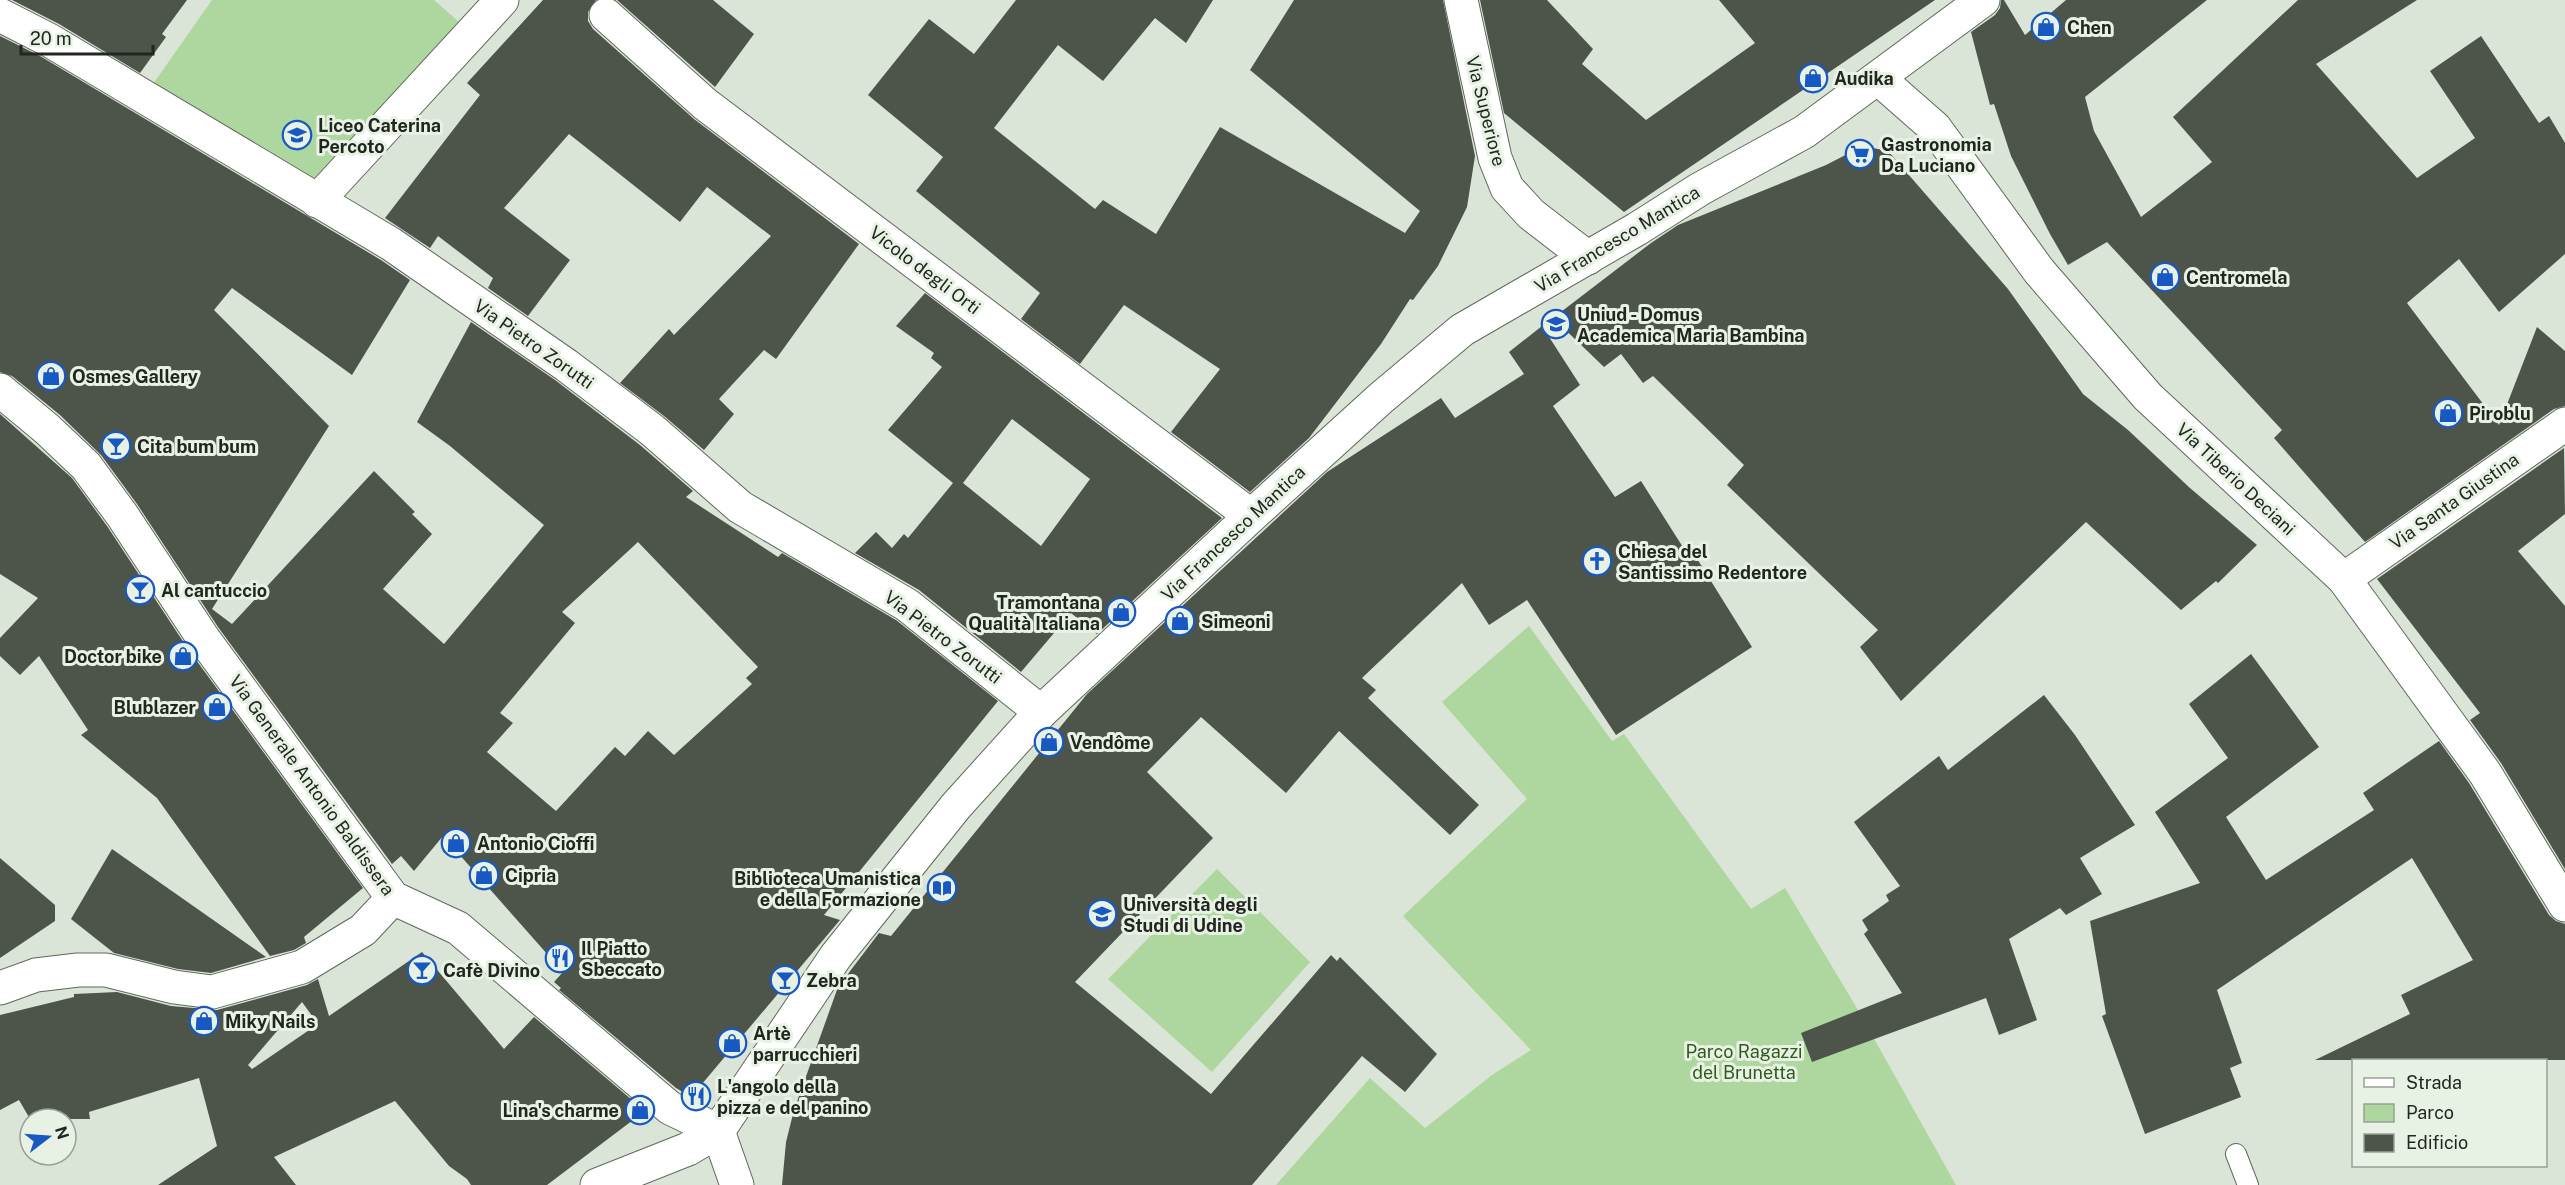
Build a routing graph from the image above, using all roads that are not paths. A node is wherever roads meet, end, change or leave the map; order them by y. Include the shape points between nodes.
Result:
1 (502, 0) edge
2 (1461, 0) edge
3 (1983, 0) edge
4 (0, 15) edge
5 (606, 15) dead end
6 (1878, 78) junction
7 (317, 201) junction
8 (1588, 258) junction
9 (0, 390) edge
10 (2565, 424) edge
11 (1251, 516) junction
12 (2344, 579) junction
13 (1041, 712) junction
14 (393, 898) junction
15 (2565, 905) edge
16 (0, 988) edge
17 (718, 1131) junction
18 (2236, 1154) dead end
19 (597, 1185) edge
20 (737, 1185) edge
21 (2248, 1185) edge

1 - 7 street
2 - 8 street, Via Superiore via 1495,158 1507,188 1531,214
3 - 6 street, Via Francesco Mantica
4 - 7 street, Via Pietro Zorutti via 49,40
5 - 11 street, Vicolo degli Orti via 705,104
6 - 8 street, Via Francesco Mantica via 1804,132 1700,189
6 - 12 street, Via Tiberio Deciani via 1935,128 2039,271 2148,397
7 - 13 street, Via Pietro Zorutti via 391,244 567,365 652,430 740,507 907,605
8 - 11 street, Via Francesco Mantica via 1462,330
9 - 14 street, Via Generale Antonio Baldissera via 86,466 203,638
10 - 12 street, Via Santa Giustina
11 - 13 street, Via Francesco Mantica
12 - 15 street, Via Tiberio Deciani via 2485,773
13 - 17 street, Via Francesco Mantica via 956,806 836,956
14 - 16 street via 363,930 302,967 212,992 106,970 36,975
14 - 17 street, Via Generale Antonio Baldissera via 458,928 670,1108
17 - 19 street via 688,1149
17 - 20 street
18 - 21 lane

